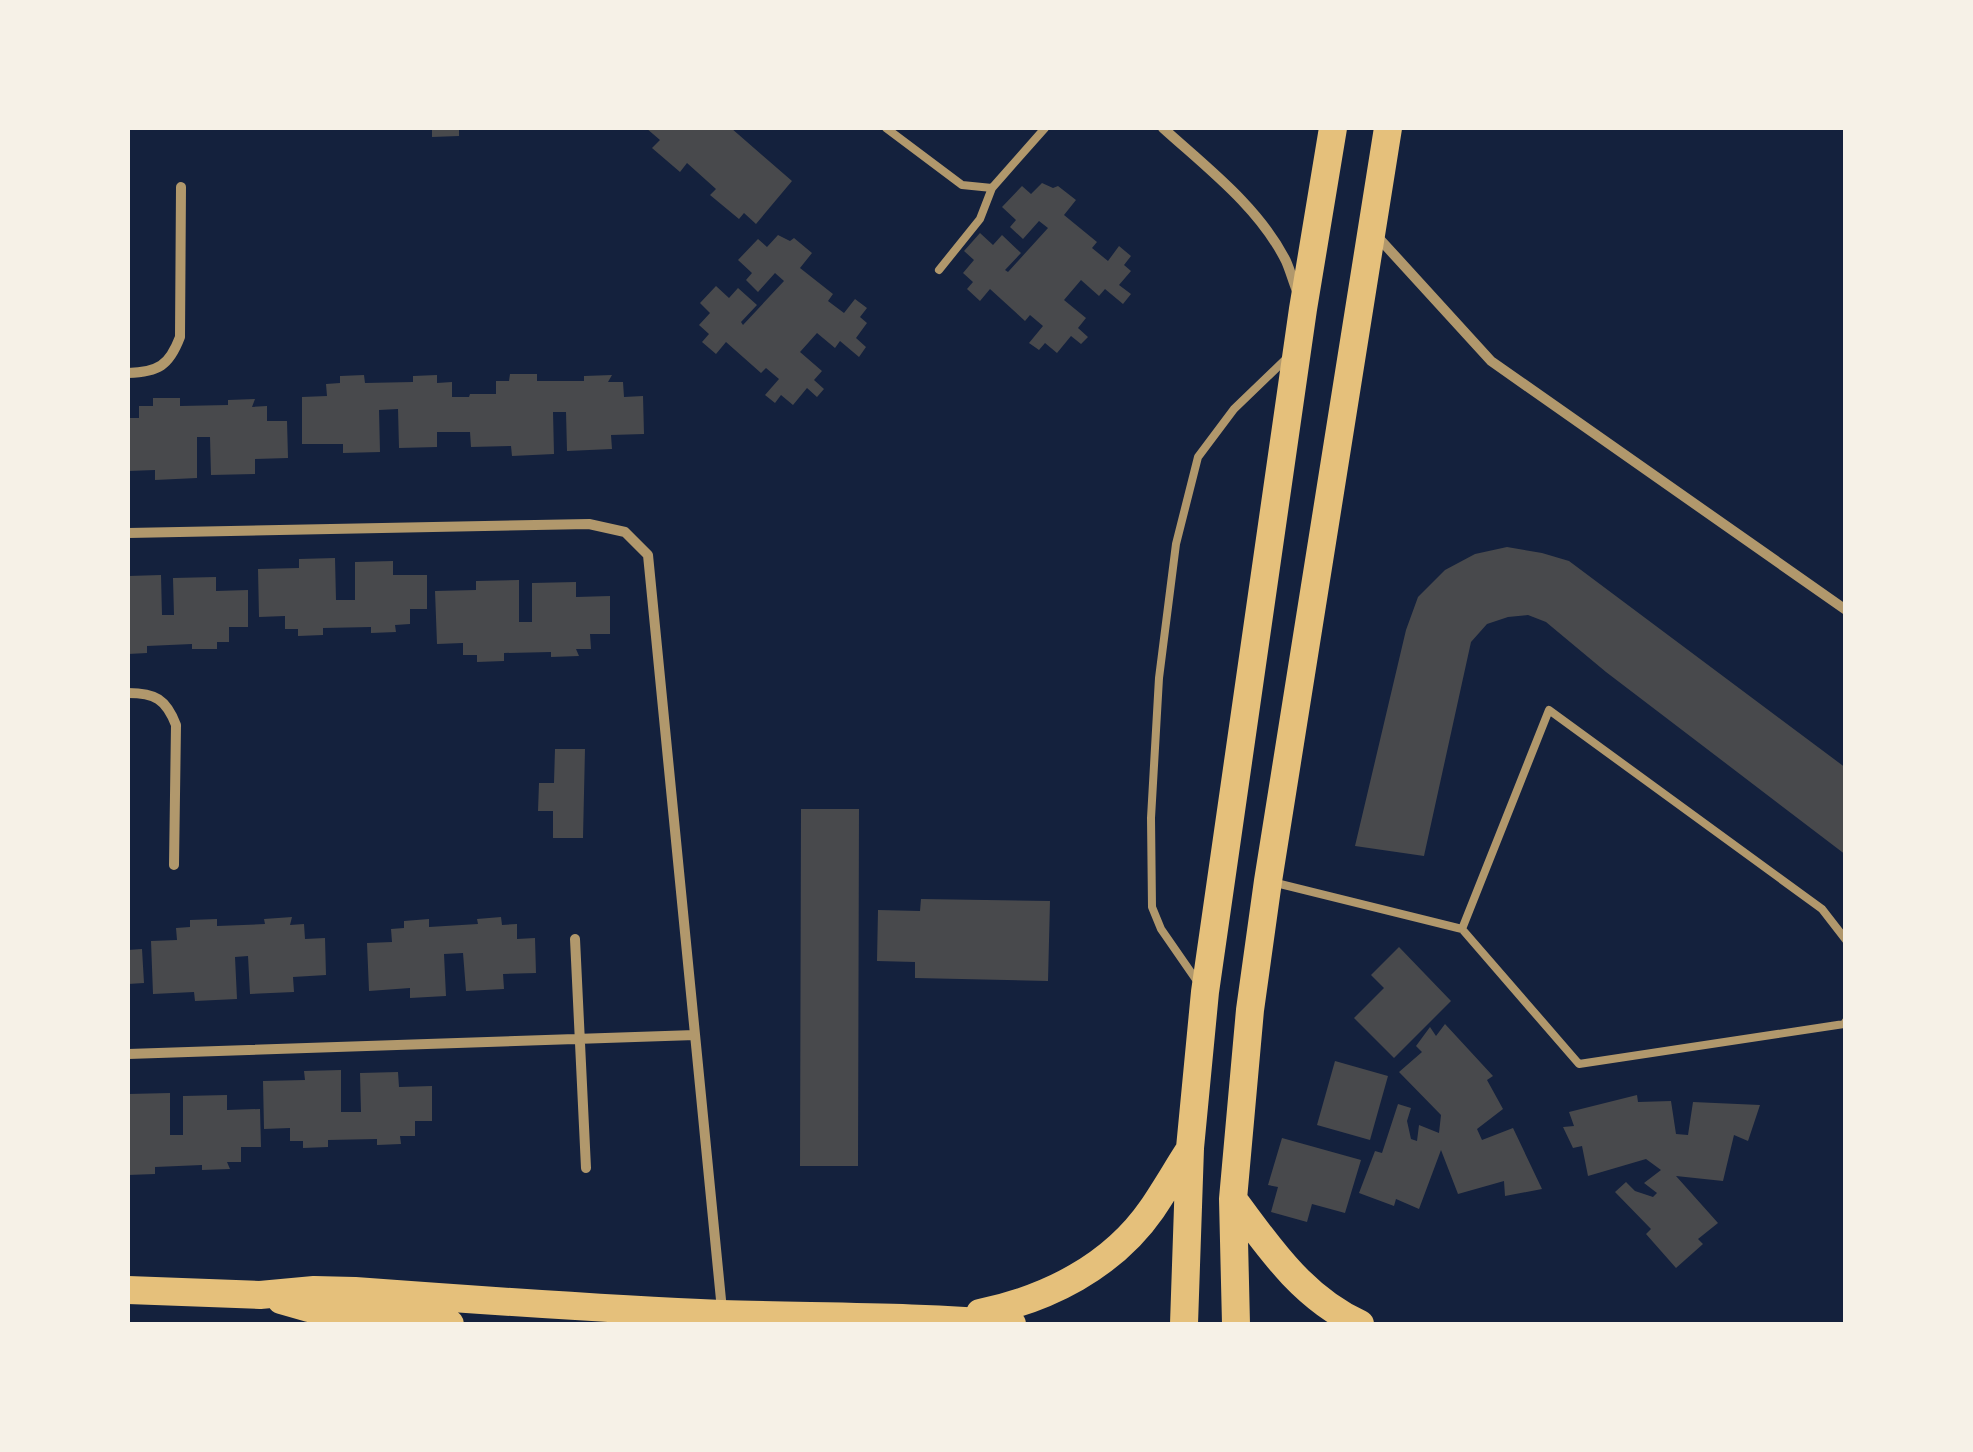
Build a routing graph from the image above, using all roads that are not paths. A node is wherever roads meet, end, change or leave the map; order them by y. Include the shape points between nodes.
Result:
1 (886, 128) edge
2 (1163, 128) edge
3 (1333, 128) edge
4 (1388, 128) edge
5 (1040, 129) edge
6 (181, 187) dead end
7 (992, 188) junction
8 (1372, 230) junction
9 (939, 270) dead end
10 (1303, 308) junction
11 (1298, 346) junction
12 (128, 373) edge
13 (128, 533) edge
14 (1846, 610) edge
15 (128, 693) edge
16 (174, 865) dead end
17 (1268, 881) junction
18 (1462, 929) junction
19 (575, 940) dead end
20 (1846, 940) edge
21 (1205, 992) junction
22 (1845, 1023) edge
23 (1846, 1032) edge
24 (695, 1035) junction
25 (581, 1039) junction
26 (128, 1054) edge
27 (1190, 1148) junction
28 (586, 1168) dead end
29 (1233, 1199) junction
30 (128, 1290) edge
31 (260, 1295) junction
32 (722, 1314) junction
33 (602, 1316) edge
34 (950, 1319) junction
35 (450, 1324) edge
36 (1012, 1324) edge
37 (1184, 1324) edge
38 (1236, 1324) edge
39 (1360, 1324) edge

1 - 7 lane via 962,185
2 - 10 street via 1262,224 1286,261
3 - 10 highway
4 - 8 highway
5 - 7 lane
6 - 12 street via 180,337 163,365
7 - 9 lane via 980,218
8 - 14 street via 1491,361
8 - 17 highway
10 - 11 highway
11 - 21 highway
11 - 21 lane via 1198,456 1176,544 1159,678 1152,906
13 - 24 street via 590,524 625,532 648,556
15 - 16 street via 159,698 176,724
17 - 18 lane
17 - 29 highway
18 - 20 lane via 1549,710 1822,909
18 - 22 lane via 1579,1064
19 - 25 street
21 - 27 highway
22 - 23 lane
24 - 25 street
24 - 32 street
25 - 26 street
25 - 28 street
27 - 34 highway via 1150,1213 1112,1253 1068,1284 1017,1305
27 - 37 highway
29 - 38 highway
29 - 39 highway via 1291,1274
30 - 31 highway
31 - 33 highway via 355,1291
31 - 35 highway via 309,1308
32 - 33 highway
32 - 34 highway
34 - 36 highway

